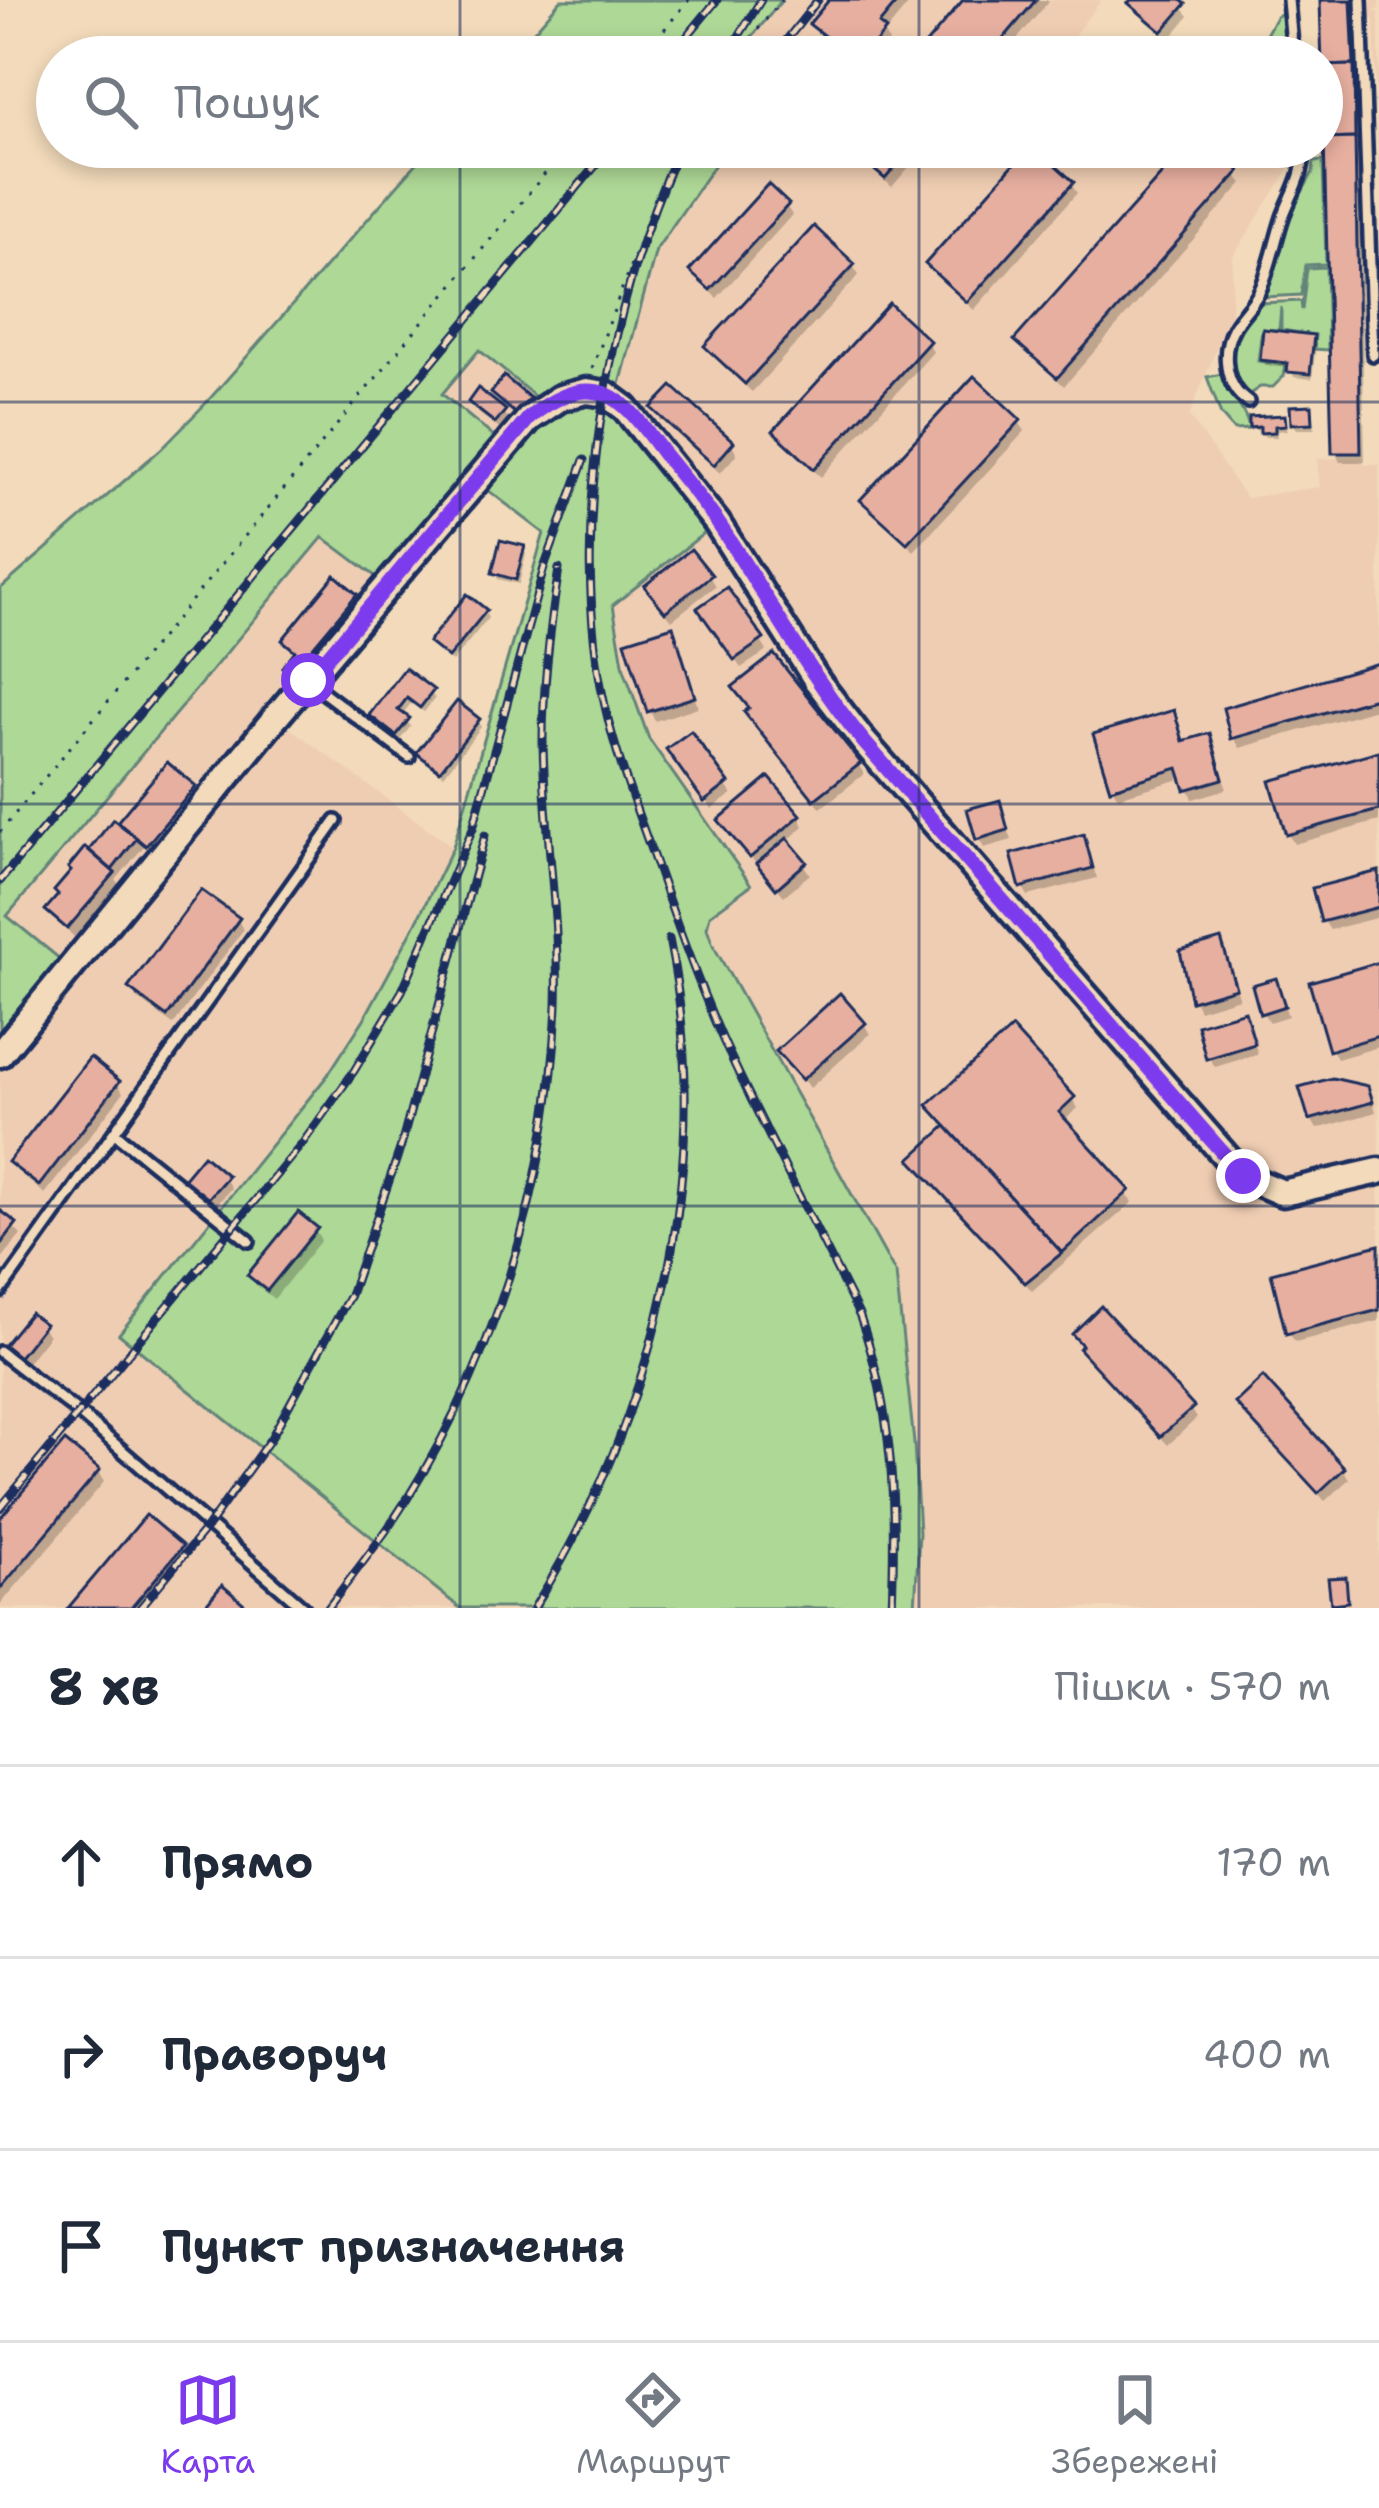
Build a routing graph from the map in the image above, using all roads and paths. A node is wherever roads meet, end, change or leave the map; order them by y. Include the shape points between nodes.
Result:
1 (689, 0) edge
2 (782, 0) edge
3 (1288, 0) edge
4 (1361, 0) edge
5 (659, 36) edge
6 (752, 36) edge
7 (1291, 36) edge
8 (550, 168) edge
9 (667, 168) edge
10 (1302, 168) edge
11 (1373, 355) dead end
12 (581, 392) junction
13 (1248, 402) dead end
14 (308, 680) junction
15 (409, 757) dead end
16 (336, 821) dead end
17 (0, 832) edge
18 (0, 1054) edge
19 (116, 1134) junction
20 (1379, 1171) edge
21 (249, 1241) dead end
22 (0, 1292) edge
23 (0, 1352) edge
24 (304, 1608) edge

1 - 5 path
2 - 6 path
3 - 7 lane
4 - 11 lane
8 - 17 path
9 - 12 path
10 - 13 lane via 1260,292 1228,343 1227,370
12 - 14 street via 529,418
12 - 20 street via 611,397 636,419 718,523 851,727 1243,1176 1283,1192
14 - 15 lane
14 - 18 street
16 - 19 lane
19 - 21 lane
19 - 22 lane
23 - 24 lane

